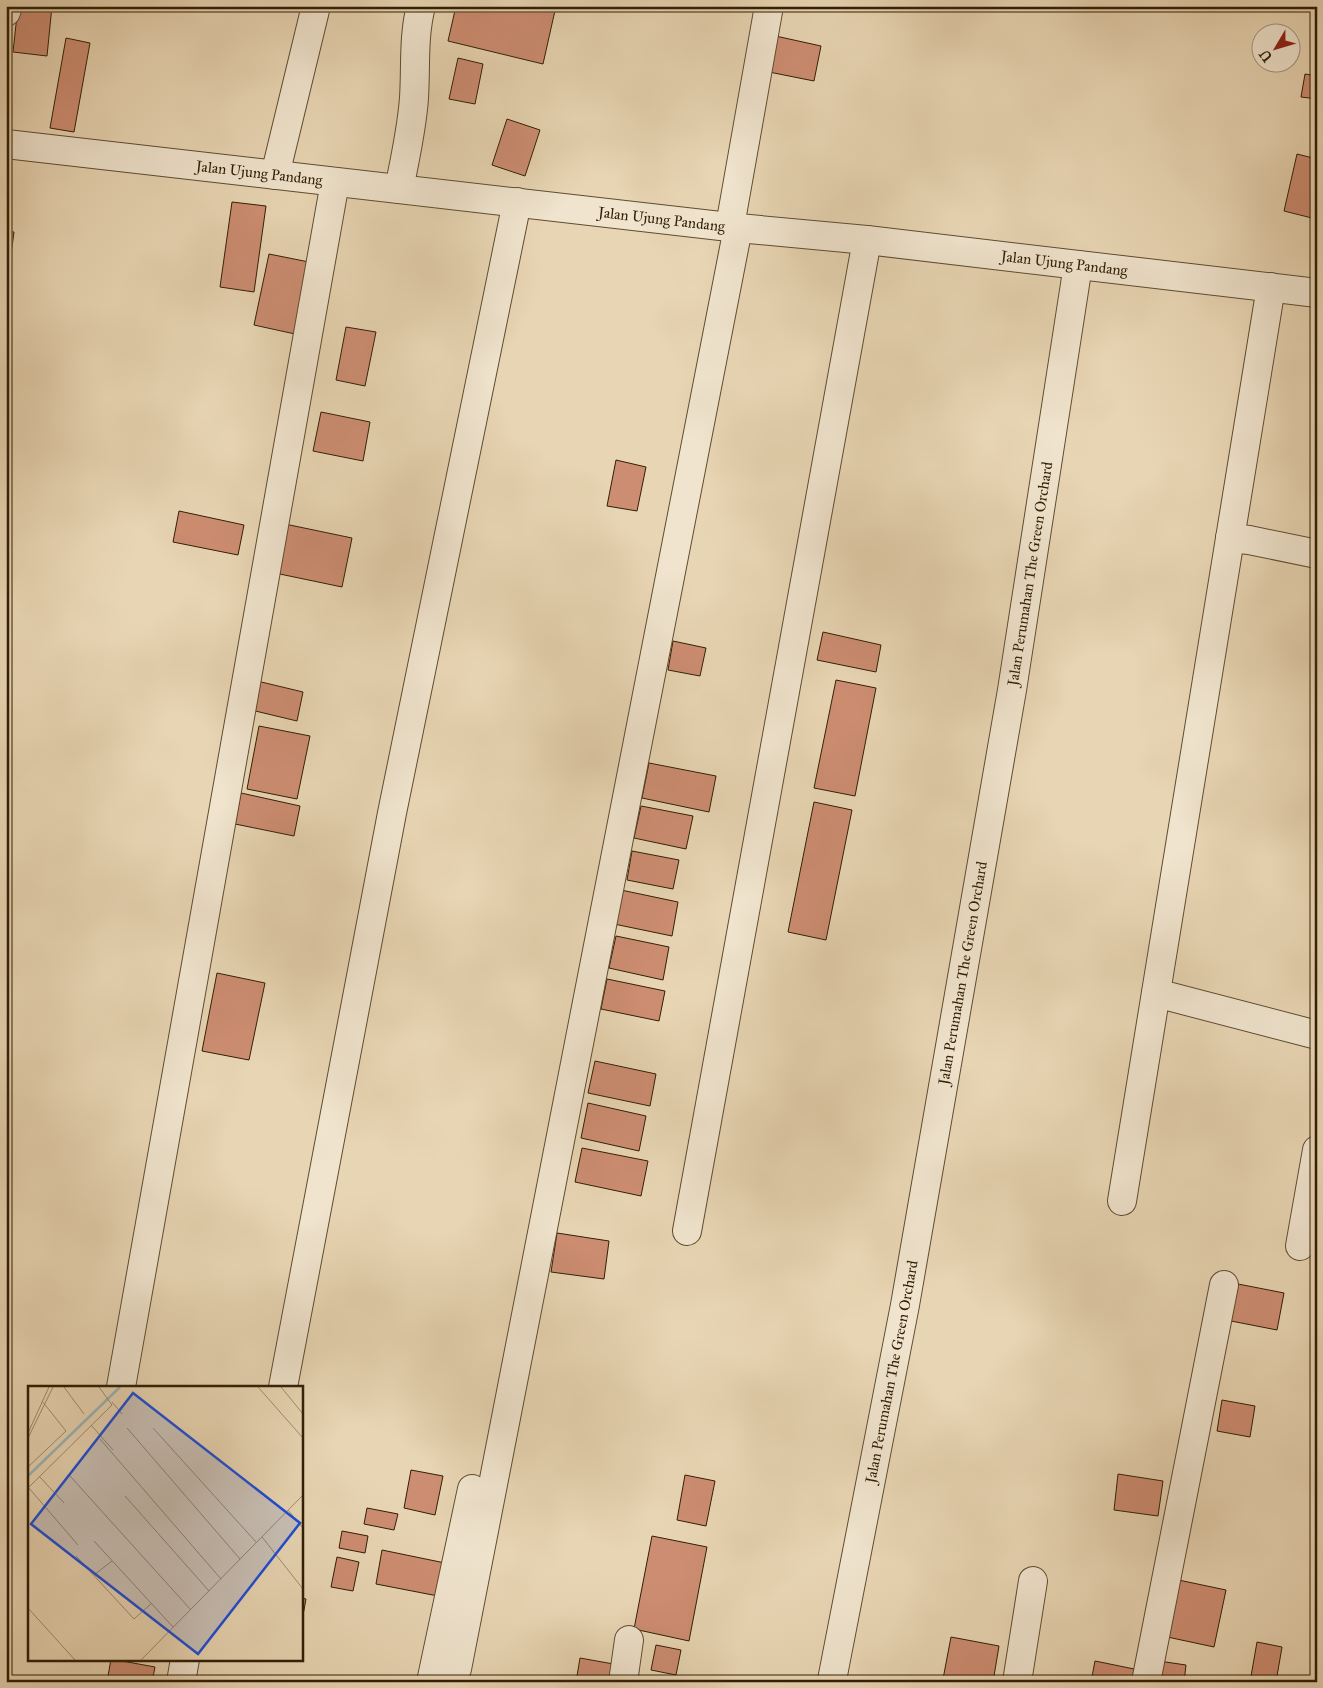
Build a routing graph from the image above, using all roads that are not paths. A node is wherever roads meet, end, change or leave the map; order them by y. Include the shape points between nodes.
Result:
1 (8, 6) edge
2 (316, 6) edge
3 (421, 6) edge
4 (769, 6) edge
5 (6, 12) edge
6 (6, 144) edge
7 (276, 175) junction
8 (336, 182) junction
9 (399, 189) junction
10 (517, 202) junction
11 (734, 227) junction
12 (867, 240) junction
13 (1078, 265) junction
14 (1271, 287) junction
15 (1317, 293) edge
16 (1230, 538) junction
17 (1317, 554) edge
18 (1156, 993) junction
19 (1317, 1035) edge
20 (1317, 1150) edge
21 (1122, 1201) dead end
22 (687, 1231) dead end
23 (1300, 1246) dead end
24 (1224, 1285) dead end
25 (121, 1386) edge
26 (283, 1386) edge
27 (472, 1489) dead end
28 (1033, 1581) dead end
29 (629, 1640) dead end
30 (185, 1660) edge
31 (457, 1669) dead end
32 (832, 1680) dead end
33 (181, 1682) edge
34 (431, 1682) edge
35 (623, 1682) edge
36 (1017, 1682) edge
37 (1146, 1682) edge

1 - 5 street
2 - 7 street
3 - 9 street via 414,41 414,99
4 - 11 street
6 - 7 street, Jalan Ujung Pandang
7 - 8 street, Jalan Ujung Pandang
8 - 9 street, Jalan Ujung Pandang
8 - 25 street
9 - 10 street, Jalan Ujung Pandang
10 - 11 street, Jalan Ujung Pandang
10 - 26 street via 392,813
11 - 12 street, Jalan Ujung Pandang
11 - 31 street
12 - 13 street, Jalan Ujung Pandang
12 - 22 street
13 - 14 street, Jalan Ujung Pandang
13 - 32 street, Jalan Perumahan The Green Orchard via 1012,690 905,1305
14 - 15 street, Jalan Ujung Pandang
14 - 16 street
16 - 17 street
16 - 18 street
18 - 19 street
18 - 21 street
20 - 23 street
24 - 37 street
27 - 34 street
28 - 36 street
29 - 35 street
30 - 33 street

